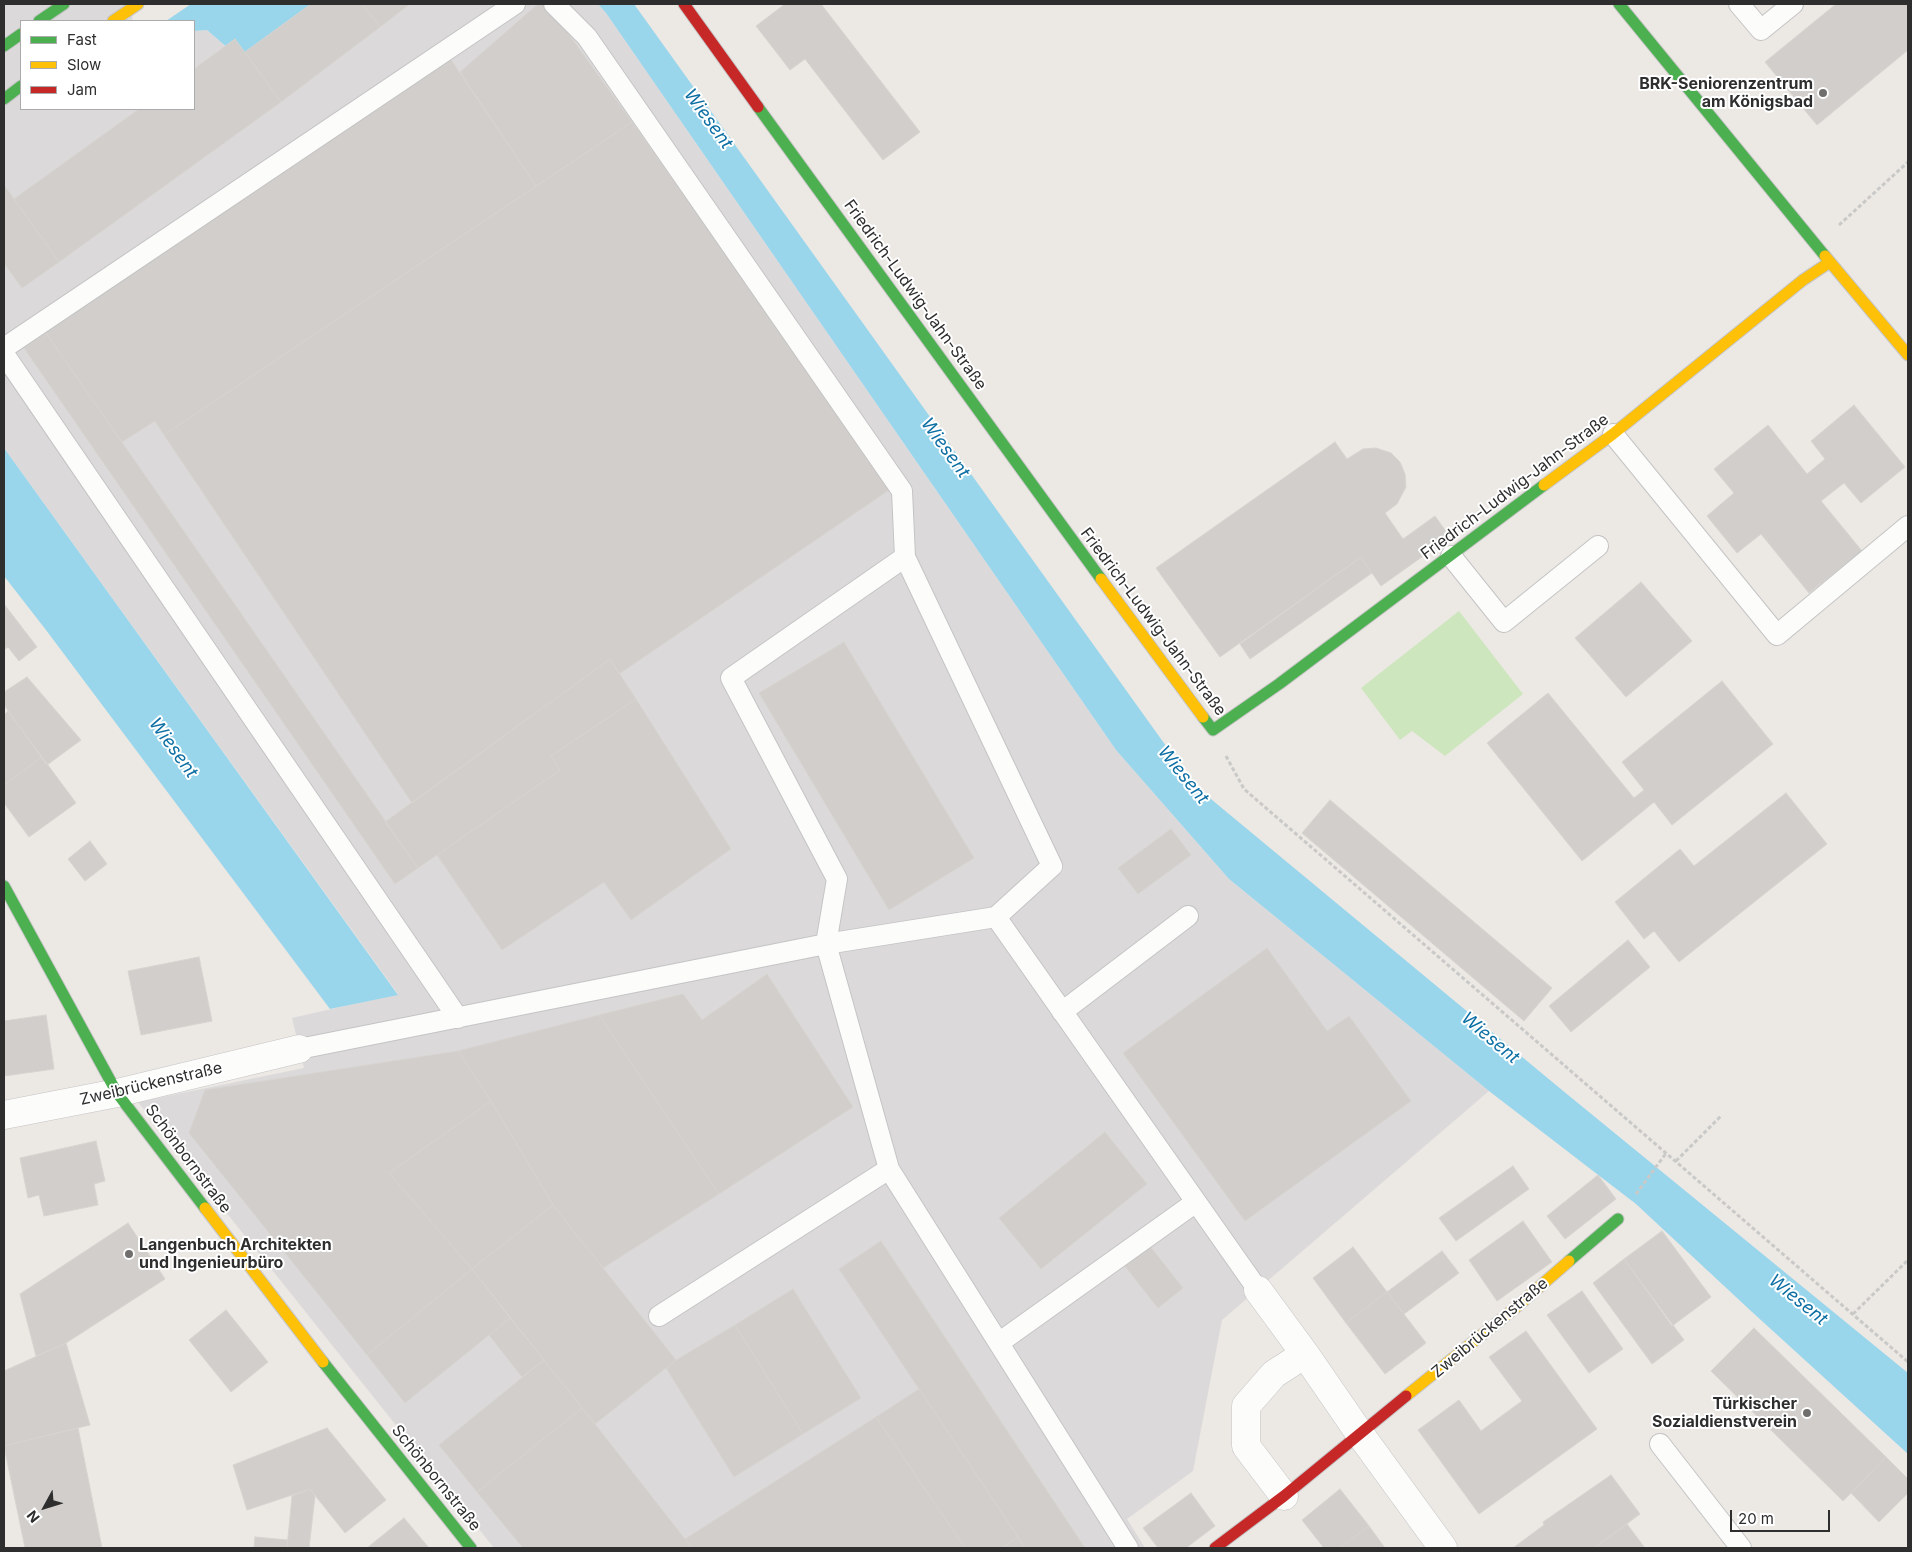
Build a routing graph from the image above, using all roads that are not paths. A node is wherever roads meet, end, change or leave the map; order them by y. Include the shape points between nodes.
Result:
1 (64, 4) edge
2 (138, 4) edge
3 (515, 4) edge
4 (554, 4) edge
5 (684, 4) edge
6 (1739, 4) edge
7 (1793, 4) edge
8 (1623, 5) edge
9 (118, 18) edge
10 (41, 20) edge
11 (20, 35) edge
12 (4, 46) edge
13 (20, 87) edge
14 (4, 99) edge
15 (1830, 262) junction
16 (4, 348) edge
17 (4, 354) edge
18 (1908, 355) edge
19 (1613, 434) junction
20 (1908, 526) edge
21 (1598, 546) dead end
22 (1451, 556) junction
23 (905, 557) junction
24 (4, 886) edge
25 (1188, 916) dead end
26 (996, 917) junction
27 (826, 944) junction
28 (1062, 1012) junction
29 (458, 1018) junction
30 (299, 1049) joint
31 (116, 1093) junction
32 (4, 1115) edge
33 (889, 1169) junction
34 (1196, 1202) junction
35 (1618, 1219) road end
36 (1258, 1290) joint
37 (659, 1316) dead end
38 (1000, 1342) junction
39 (1305, 1354) junction
40 (1360, 1434) junction
41 (1660, 1444) dead end
42 (1284, 1496) junction
43 (471, 1548) edge
44 (1128, 1548) edge
45 (1215, 1548) edge
46 (1443, 1548) edge
47 (1741, 1548) edge

1 - 10 street
2 - 9 street
3 - 16 lane
4 - 23 lane via 587,37 902,491
5 - 22 street, Friedrich-Ludwig-Jahn-Straße via 1130,621 1213,730
6 - 7 lane via 1761,30
8 - 15 street
11 - 12 street
13 - 14 street
15 - 18 street
15 - 19 street, Friedrich-Ludwig-Jahn-Straße via 1803,280
17 - 29 lane
19 - 20 lane via 1777,635
19 - 22 street, Friedrich-Ludwig-Jahn-Straße
21 - 22 lane via 1504,622
23 - 26 lane via 1052,866
23 - 27 lane via 731,678 837,879
24 - 31 street, Schönbornstraße
25 - 28 lane
26 - 27 lane
26 - 28 lane
27 - 29 lane
27 - 33 lane
28 - 34 lane
29 - 30 lane
30 - 31 street, Zweibrückenstraße
31 - 32 street, Zweibrückenstraße
31 - 43 street, Schönbornstraße
33 - 37 lane
33 - 38 lane
34 - 36 lane
34 - 38 lane
35 - 40 street, Zweibrückenstraße via 1514,1309
36 - 39 street
38 - 44 lane
39 - 40 street
39 - 42 street via 1274,1374 1246,1406 1246,1446
40 - 42 street, Zweibrückenstraße
40 - 46 street
41 - 47 lane
42 - 45 street, Zweibrückenstraße

